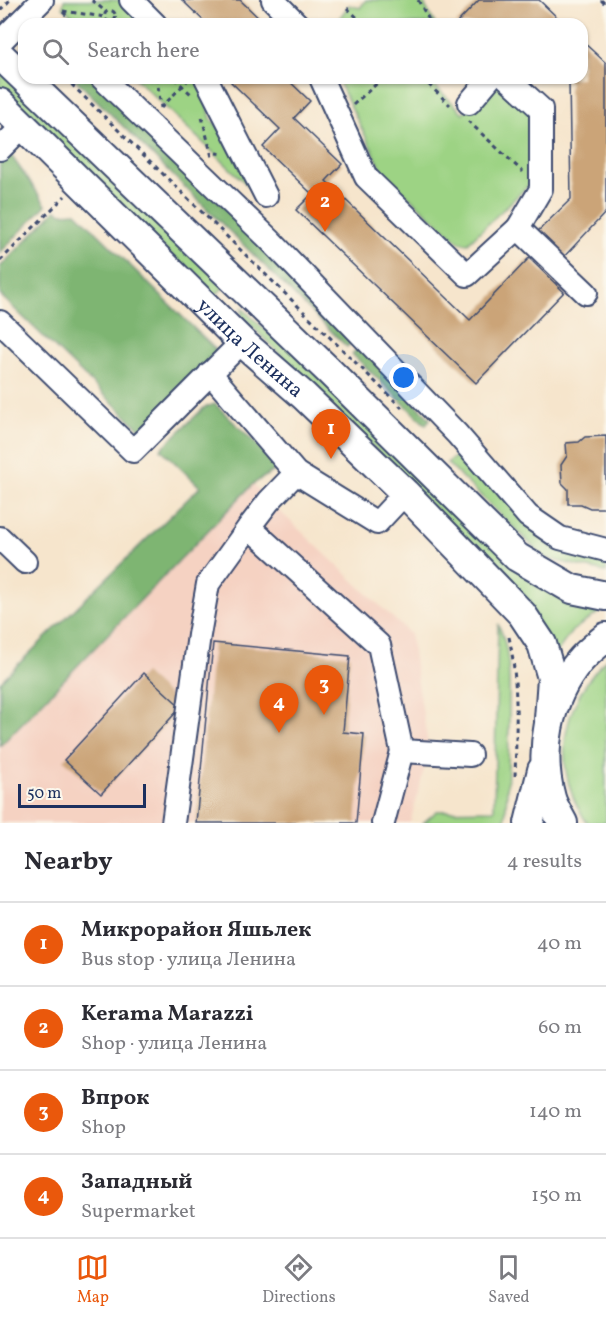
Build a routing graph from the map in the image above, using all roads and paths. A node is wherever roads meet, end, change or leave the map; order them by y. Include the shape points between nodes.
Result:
1 (10, 0) edge
2 (92, 0) edge
3 (131, 0) edge
4 (273, 0) edge
5 (418, 0) edge
6 (601, 0) edge
7 (606, 5) edge
8 (347, 8) dead end
9 (0, 10) edge
10 (48, 11) edge
11 (106, 12) junction
12 (105, 17) joint
13 (63, 18) edge
14 (114, 18) edge
15 (149, 18) edge
16 (291, 18) edge
17 (358, 18) edge
18 (428, 18) edge
19 (18, 30) edge
20 (0, 42) edge
21 (0, 56) edge
22 (18, 73) edge
23 (29, 84) edge
24 (71, 84) edge
25 (108, 84) edge
26 (158, 84) edge
27 (209, 84) edge
28 (324, 84) edge
29 (377, 84) edge
30 (430, 84) edge
31 (485, 84) edge
32 (514, 84) edge
33 (182, 86) joint
34 (198, 101) dead end
35 (0, 103) edge
36 (463, 110) junction
37 (201, 113) dead end
38 (340, 118) junction
39 (23, 126) junction
40 (0, 149) edge
41 (212, 158) dead end
42 (542, 189) junction
43 (66, 195) dead end
44 (266, 196) dead end
45 (518, 228) junction
46 (0, 261) edge
47 (242, 290) junction
48 (586, 293) dead end
49 (215, 316) junction
50 (0, 322) edge
51 (242, 342) junction
52 (210, 373) junction
53 (404, 410) dead end
54 (296, 473) junction
55 (405, 493) junction
56 (249, 527) junction
57 (0, 538) edge
58 (606, 550) edge
59 (25, 562) dead end
60 (606, 596) edge
61 (508, 634) dead end
62 (606, 637) edge
63 (549, 720) junction
64 (402, 751) junction
65 (470, 755) dead end
66 (544, 760) junction
67 (515, 788) dead end
68 (173, 823) edge
69 (383, 823) edge
70 (529, 823) edge
71 (563, 823) edge

1 - 9 path
2 - 11 path
3 - 15 lane
4 - 16 lane
5 - 18 path
6 - 7 path
8 - 17 path
10 - 12 path
10 - 13 path
11 - 12 path
11 - 14 path via 112,11
19 - 20 lane
21 - 22 main road, улица Ленина
23 - 47 main road, улица Ленина
24 - 53 path
25 - 58 lane via 269,239 457,434 528,516 560,537
26 - 33 path via 161,108
27 - 44 lane
28 - 38 lane
29 - 38 path
30 - 36 path
31 - 36 lane
32 - 42 lane via 541,109
33 - 34 path
35 - 39 main road, улица Ленина
36 - 42 path
37 - 41 path
38 - 45 lane via 366,177 467,275
39 - 40 lane
39 - 49 main road, улица Ленина
42 - 45 lane
43 - 46 path
45 - 48 lane
47 - 49 main road
47 - 60 main road, улица Ленина via 517,557 572,589
49 - 51 main road, улица Ленина
50 - 52 lane via 133,451
51 - 52 lane
51 - 55 main road, улица Ленина
52 - 54 lane
54 - 55 lane via 377,523
54 - 56 lane
55 - 63 main road, улица Ленина via 522,614 543,644 552,678
56 - 64 lane via 379,645
56 - 68 lane via 208,584
57 - 59 lane
61 - 67 path via 516,691
62 - 63 main road via 580,661 562,687
63 - 66 main road
64 - 65 lane
64 - 69 lane
66 - 70 main road
66 - 71 main road via 551,799

